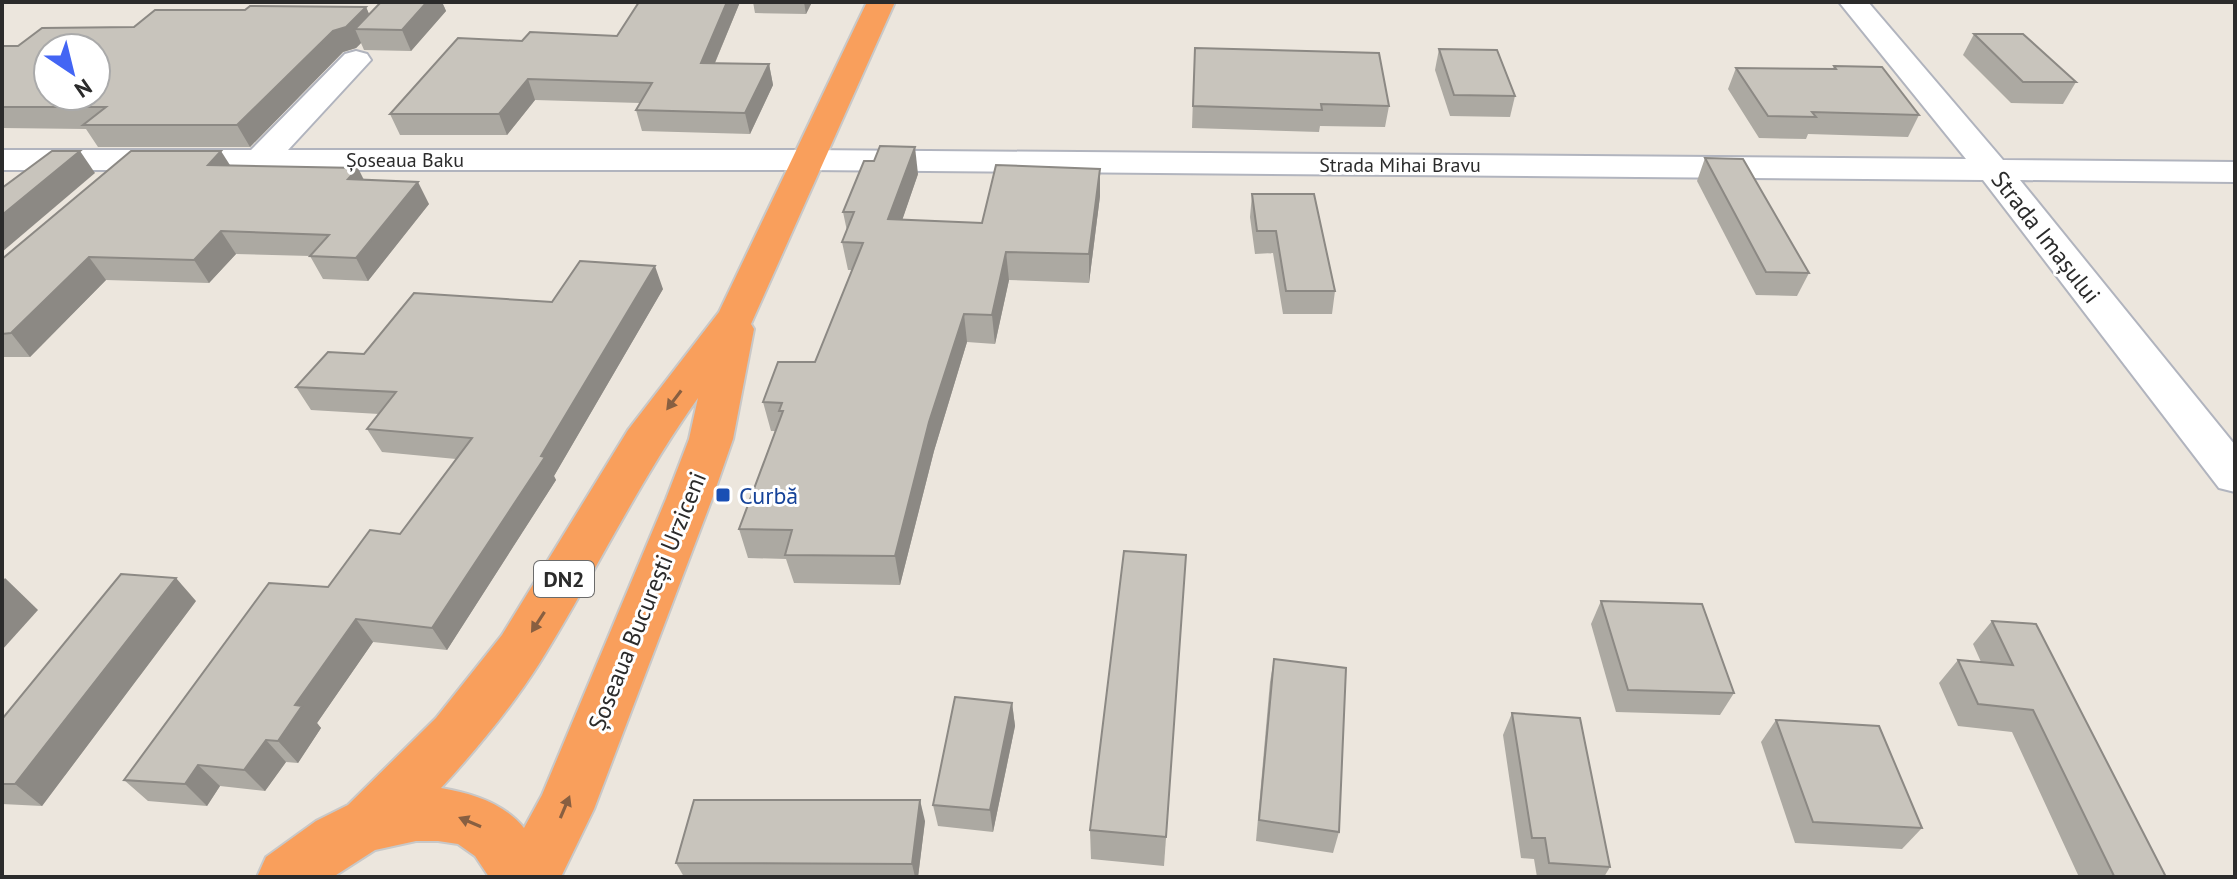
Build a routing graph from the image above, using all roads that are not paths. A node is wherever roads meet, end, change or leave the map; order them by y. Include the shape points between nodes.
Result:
1 (881, 2) edge
2 (1853, 2) edge
3 (356, 60) dead end
4 (2, 160) edge
5 (135, 160) junction
6 (260, 160) junction
7 (807, 160) junction
8 (1993, 170) junction
9 (2235, 172) edge
10 (102, 189) edge
11 (737, 315) junction
12 (2235, 476) edge
13 (368, 825) junction
14 (287, 877) edge
15 (519, 877) edge
16 (530, 877) edge

1 - 7 highway, Șoseaua București Urziceni / DN2
2 - 8 street, Strada Imașului
3 - 6 street
4 - 5 street, Șoseaua Baku
5 - 6 street, Șoseaua Baku
5 - 10 street
6 - 7 street, Șoseaua Baku
7 - 8 street, Strada Mihai Bravu
7 - 11 highway, Șoseaua București Urziceni / DN2
8 - 9 street, Strada Mihai Bravu
8 - 12 street, Strada Imașului
11 -> 13 highway, Șoseaua București Urziceni / DN2 via 644,441 520,650 455,735
16 -> 11 highway, Șoseaua București Urziceni / DN2 via 565,809 706,454
13 - 14 highway, Șoseaua București Urziceni / DN2 via 321,849
15 -> 13 highway, Șoseaua București Urziceni / DN2 via 512,855 489,829 454,815 413,814

